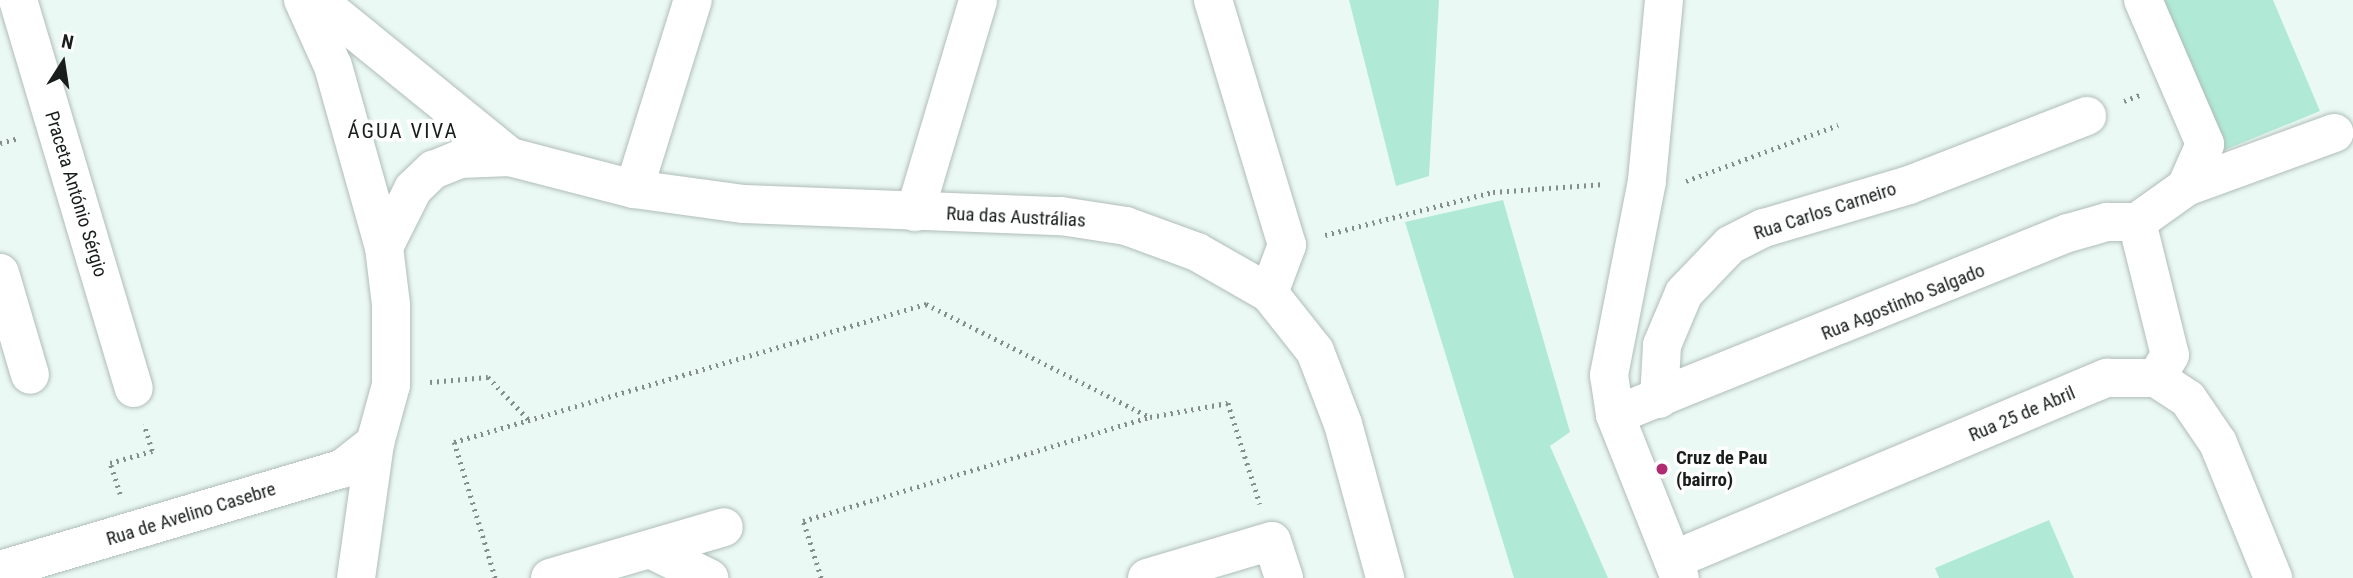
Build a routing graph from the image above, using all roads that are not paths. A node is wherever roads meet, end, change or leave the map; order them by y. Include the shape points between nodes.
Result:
1 (18, 0) edge
2 (303, 0) edge
3 (317, 0) edge
4 (693, 0) edge
5 (978, 0) edge
6 (1213, 0) edge
7 (1664, 0) edge
8 (2143, 0) edge
9 (2087, 116) road end
10 (2345, 132) edge
11 (510, 157) junction
12 (2186, 187) junction
13 (634, 189) junction
14 (915, 212) junction
15 (2137, 222) junction
16 (384, 247) junction
17 (0, 274) edge
18 (1269, 293) junction
19 (30, 375) dead end
20 (2156, 378) junction
21 (134, 388) road end
22 (1659, 399) junction
23 (1615, 415) junction
24 (374, 443) junction
25 (724, 527) dead end
26 (652, 550) junction
27 (1676, 569) edge
28 (0, 570) edge
29 (356, 578) edge
30 (550, 578) edge
31 (709, 578) edge
32 (1147, 578) edge
33 (1284, 578) edge
34 (1385, 578) edge
35 (2273, 578) edge

1 - 21 street, Praceta António Sérgio
2 - 16 street via 333,66
3 - 11 street
4 - 13 street
5 - 14 street, Rua das Austrálias
6 - 18 street via 1287,245
7 - 23 street via 1647,181 1609,375
8 - 12 street via 2205,144
9 - 22 street, Rua Carlos Carneiro via 1909,184 1764,228 1730,245 1684,293 1662,345
10 - 12 street
11 - 13 street, Rua das Austrálias
11 - 16 street via 460,159 433,170 413,188
12 - 15 street
13 - 14 street, Rua das Austrálias via 744,204
14 - 18 street, Rua das Austrálias via 1061,216 1126,226 1198,251
15 - 20 street via 2170,355
15 - 22 street, Rua Agostinho Salgado via 2107,222 2068,233
16 - 24 street via 391,305 391,385
17 - 19 street
18 - 34 street, Rua das Austrálias via 1315,351 1343,424
20 - 27 street, Rua 25 de Abril via 2107,377
20 - 35 street via 2188,399 2218,443
22 - 23 street, Rua Agostinho Salgado
23 - 27 street
24 - 28 street, Rua de Avelino Casebre via 342,469
24 - 29 street
25 - 26 street
26 - 30 street
26 - 31 street
32 - 33 street via 1272,541

